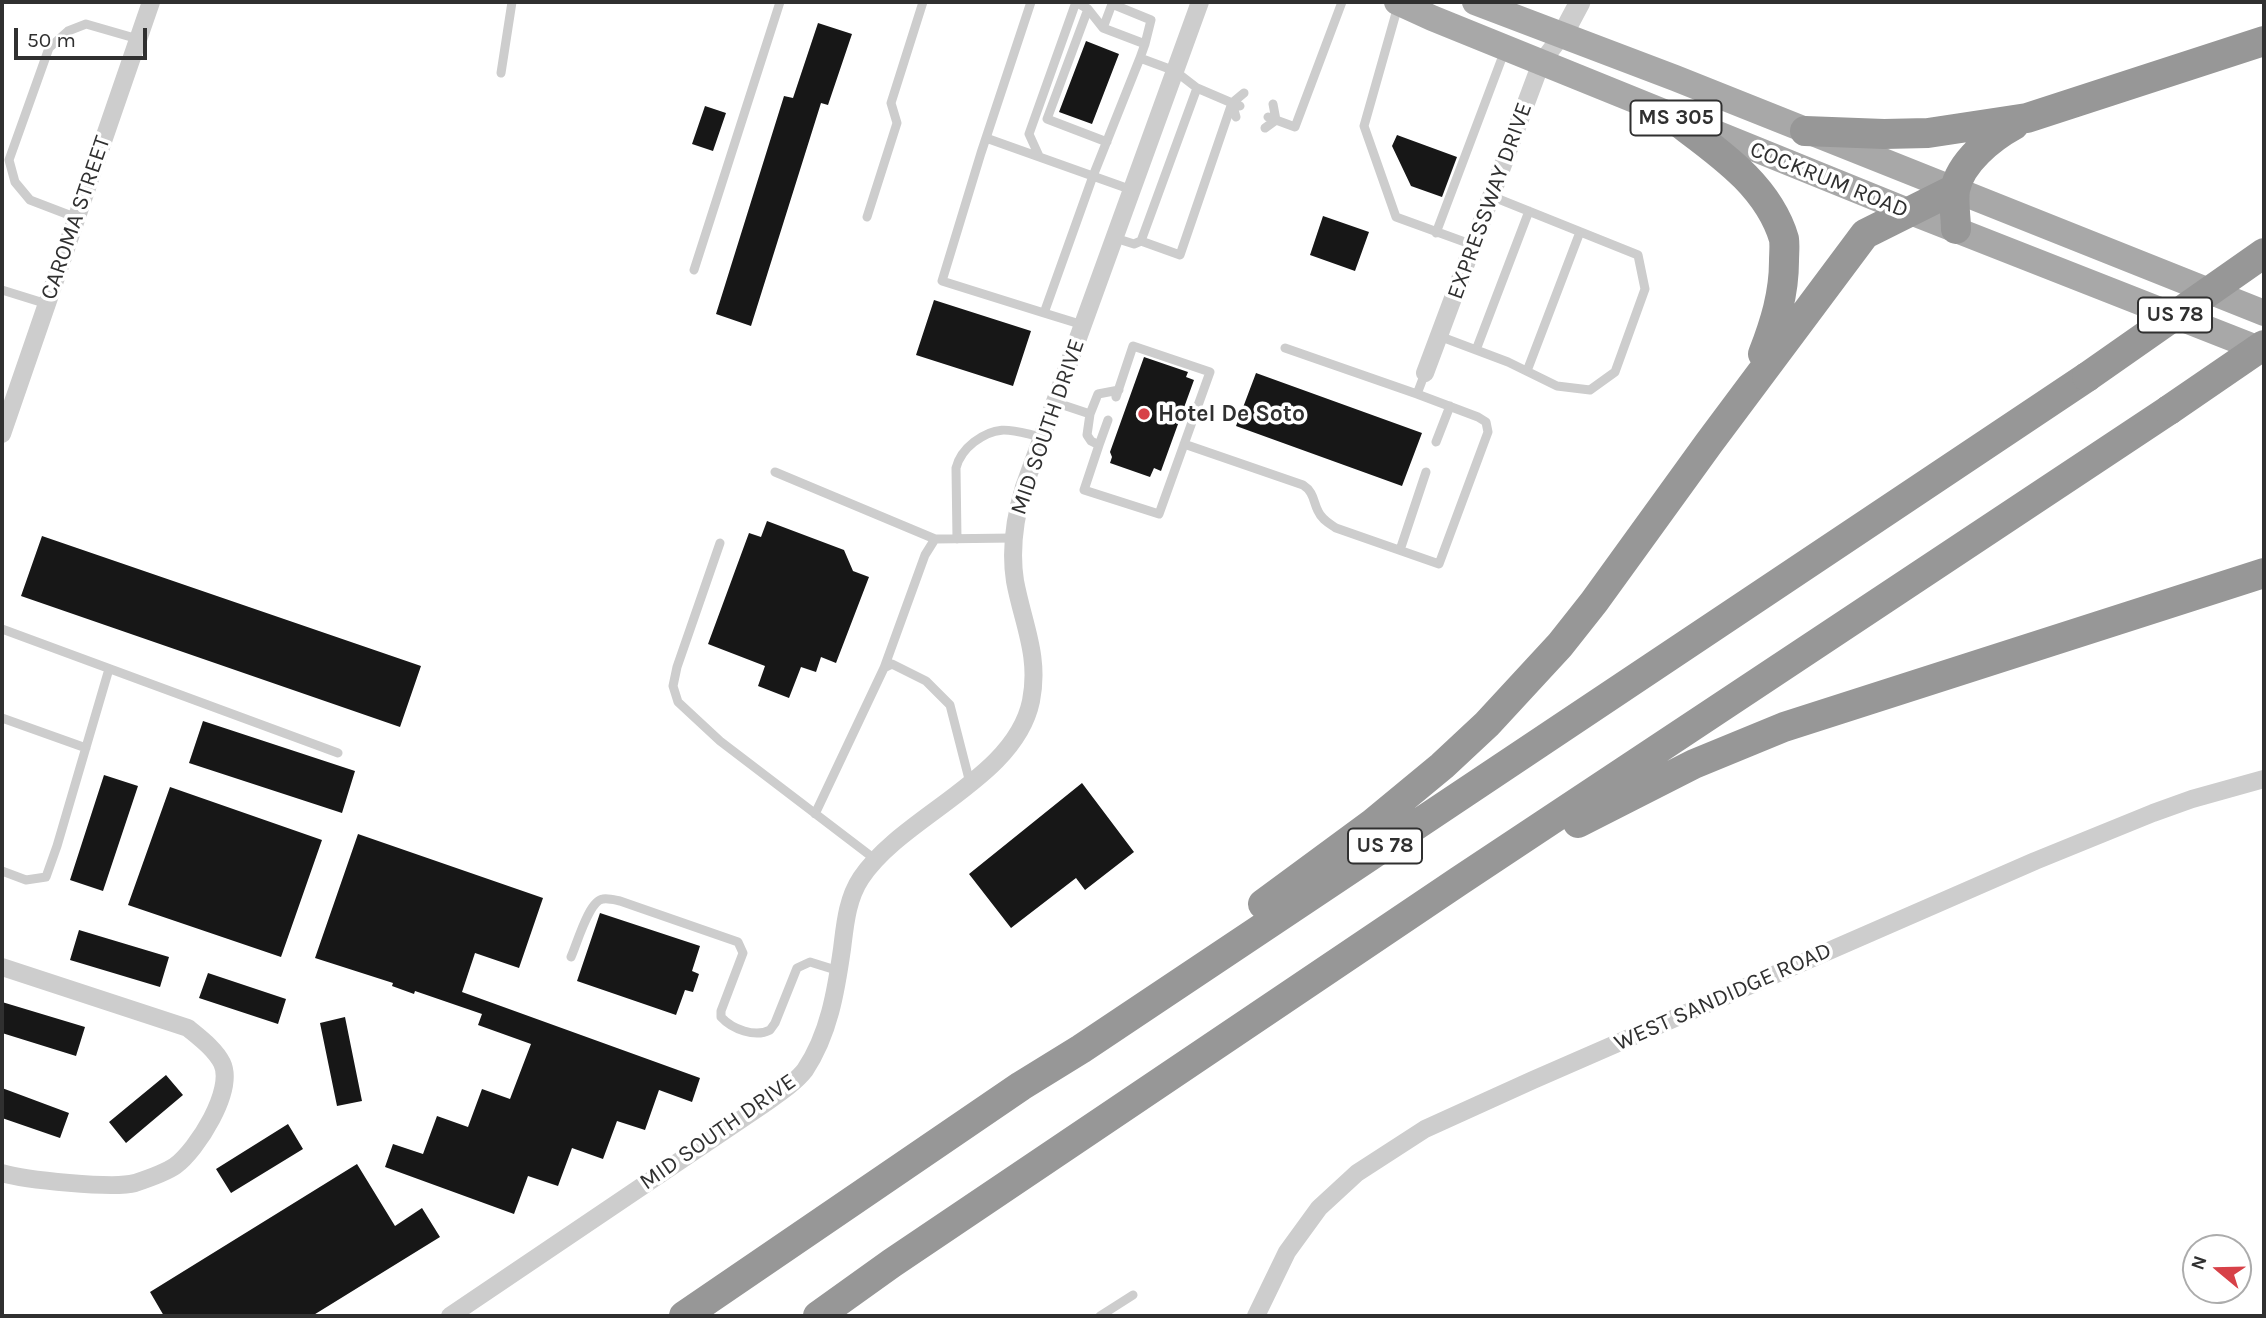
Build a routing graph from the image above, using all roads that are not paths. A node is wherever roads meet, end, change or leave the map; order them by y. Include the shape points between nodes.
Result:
1 (151, 2) edge
2 (512, 2) edge
3 (780, 2) edge
4 (923, 2) edge
5 (1031, 2) edge
6 (1200, 2) edge
7 (1342, 2) edge
8 (1398, 2) edge
9 (1475, 2) edge
10 (1580, 2) edge
11 (1112, 3) edge
12 (1088, 9) junction
13 (1103, 28) junction
14 (1563, 34) junction
15 (138, 39) junction
16 (2264, 41) edge
17 (1145, 44) junction
18 (1506, 49) junction
19 (1140, 58) junction
20 (1541, 63) junction
21 (1175, 71) junction
22 (501, 74) dead end
23 (1197, 88) junction
24 (1244, 93) dead end
25 (1273, 104) dead end
26 (1236, 105) junction
27 (1669, 115) junction
28 (1236, 117) dead end
29 (1272, 118) junction
30 (2027, 118) junction
31 (1265, 128) dead end
32 (1805, 131) junction
33 (986, 138) junction
34 (1107, 142) junction
35 (1039, 156) junction
36 (1093, 176) junction
37 (1955, 189) junction
38 (1132, 190) junction
39 (1491, 196) junction
40 (1529, 211) junction
41 (1908, 211) junction
42 (867, 217) dead end
43 (76, 218) junction
44 (1956, 229) junction
45 (1580, 232) junction
46 (1436, 233) junction
47 (1115, 238) junction
48 (1141, 241) junction
49 (1473, 245) junction
50 (2264, 254) edge
51 (694, 270) dead end
52 (2, 290) edge
53 (47, 304) junction
54 (1044, 313) junction
55 (2264, 313) edge
56 (1083, 325) junction
57 (1439, 336) junction
58 (2264, 345) edge
59 (1285, 348) dead end
60 (1476, 350) junction
61 (2264, 351) edge
62 (1527, 371) junction
63 (1425, 373) joint
64 (1752, 385) junction
65 (1417, 394) junction
66 (1054, 402) junction
67 (1450, 406) junction
68 (1090, 414) junction
69 (1108, 420) dead end
70 (2, 435) edge
71 (1042, 437) junction
72 (1436, 442) dead end
73 (1184, 444) junction
74 (1099, 445) junction
75 (775, 472) dead end
76 (1426, 472) dead end
77 (1013, 538) junction
78 (934, 539) junction
79 (957, 539) junction
80 (720, 543) dead end
81 (1400, 550) junction
82 (2264, 573) edge
83 (2, 629) edge
84 (884, 668) junction
85 (109, 669) junction
86 (2, 718) edge
87 (86, 747) junction
88 (338, 753) dead end
89 (2264, 779) edge
90 (970, 783) junction
91 (815, 814) junction
92 (876, 860) junction
93 (2, 871) edge
94 (1459, 881) junction
95 (572, 957) dead end
96 (2, 967) edge
97 (839, 971) junction
98 (1081, 1049) junction
99 (2, 1173) edge
100 (1133, 1295) dead end
101 (450, 1316) edge
102 (684, 1316) edge
103 (818, 1316) edge
104 (1100, 1316) edge
105 (1255, 1316) edge

1 - 15 street, CAROMA STREET
2 - 22 lane
3 - 51 lane
4 - 42 lane via 891,103 897,122
5 - 33 lane
6 - 21 street, MID SOUTH DRIVE
7 - 29 lane via 1295,127
8 - 18 main road, COCKRUM ROAD / MS 305
8 - 46 lane via 1364,126 1396,217
9 - 14 main road, COCKRUM ROAD / MS 305
10 - 14 street
11 - 13 lane
11 - 17 lane via 1152,20
12 - 13 lane
12 - 34 lane via 1047,119
12 - 35 lane via 1076,2 1029,134
13 - 17 lane
14 - 20 street, EXPRESSWAY DRIVE
14 - 32 main road, COCKRUM ROAD / MS 305
15 - 43 street, CAROMA STREET
15 - 43 lane via 86,24 68,31 49,48 9,160 15,182 30,200
16 - 30 highway
17 - 19 lane
18 - 20 main road, COCKRUM ROAD / MS 305
18 - 46 lane
19 - 21 lane
19 - 34 lane
20 - 27 main road, COCKRUM ROAD / MS 305
20 - 39 street, EXPRESSWAY DRIVE
21 - 23 lane
21 - 38 street, MID SOUTH DRIVE
23 - 26 lane
23 - 48 lane
24 - 26 lane
25 - 29 lane
26 - 28 lane
26 - 48 lane via 1180,255
27 - 41 main road, COCKRUM ROAD / MS 305
27 - 64 highway via 1745,175 1784,240 1779,313
29 - 31 lane
30 - 32 highway via 1928,133
30 - 37 highway via 1982,146
32 - 37 main road, COCKRUM ROAD / MS 305
33 - 35 lane
33 - 54 lane via 942,281
34 - 36 lane
35 - 36 lane
36 - 38 lane
36 - 54 lane
37 - 41 highway
37 - 44 highway
37 - 55 main road, COCKRUM ROAD / MS 305
38 - 47 street, MID SOUTH DRIVE
39 - 40 lane
39 - 49 street, EXPRESSWAY DRIVE
40 - 45 lane
40 - 60 lane
41 - 44 main road, COCKRUM ROAD / MS 305
41 - 64 highway via 1866,234
43 - 53 street, CAROMA STREET
44 - 61 main road, COCKRUM ROAD / MS 305
45 - 62 lane
45 - 62 lane via 1638,255 1645,289 1615,372 1590,390 1557,386
46 - 49 lane
47 - 48 lane via 1134,244
47 - 56 street, MID SOUTH DRIVE
49 - 57 street, EXPRESSWAY DRIVE
50 - 98 highway, US 78, bridge
52 - 53 lane
53 - 70 street, CAROMA STREET
54 - 56 lane
56 - 66 street, MID SOUTH DRIVE
57 - 60 lane
57 - 63 street, EXPRESSWAY DRIVE
58 - 94 highway, bridge
59 - 65 lane
60 - 62 lane
63 - 65 lane
64 - 98 highway via 1594,602 1487,724 1373,823 1174,969
65 - 67 lane
66 - 68 lane
66 - 71 street, MID SOUTH DRIVE
67 - 72 lane
67 - 81 lane via 1486,422 1484,444 1439,564
68 - 73 lane via 1098,394 1118,394 1133,346 1210,372
68 - 74 lane via 1087,435
69 - 74 lane
71 - 77 street, MID SOUTH DRIVE via 1024,487
71 - 79 lane via 990,430 959,457
73 - 74 lane via 1160,514 1084,490
73 - 81 lane via 1303,485 1312,492 1324,520
75 - 78 lane
76 - 81 lane
77 - 79 lane
77 - 90 street, MID SOUTH DRIVE via 1015,580 1034,663 1031,701 1016,736
78 - 79 lane
78 - 84 lane
80 - 91 lane via 677,667 673,686 678,702 720,741
82 - 94 highway via 1784,727 1694,764
83 - 85 lane
84 - 90 lane via 892,664 926,681 950,705
84 - 91 lane
85 - 87 lane
85 - 88 lane
86 - 87 lane
87 - 93 lane via 46,877 26,880
89 - 105 street, WEST SANDIDGE ROAD via 2192,799 2035,861 1425,1129 1357,1173 1319,1208 1287,1252
90 - 92 street, MID SOUTH DRIVE
91 - 92 lane
92 - 97 street, MID SOUTH DRIVE via 852,895
94 - 103 highway
95 - 97 lane via 590,910 603,898 738,942 743,953 721,1017 756,1034 770,1031 775,1023 797,968 810,962
96 - 99 street via 188,1028 223,1065 224,1091 208,1128 175,1165 133,1184 41,1181
97 - 101 street, MID SOUTH DRIVE via 822,1038 804,1071 789,1085
98 - 102 highway, US 78
100 - 104 lane

